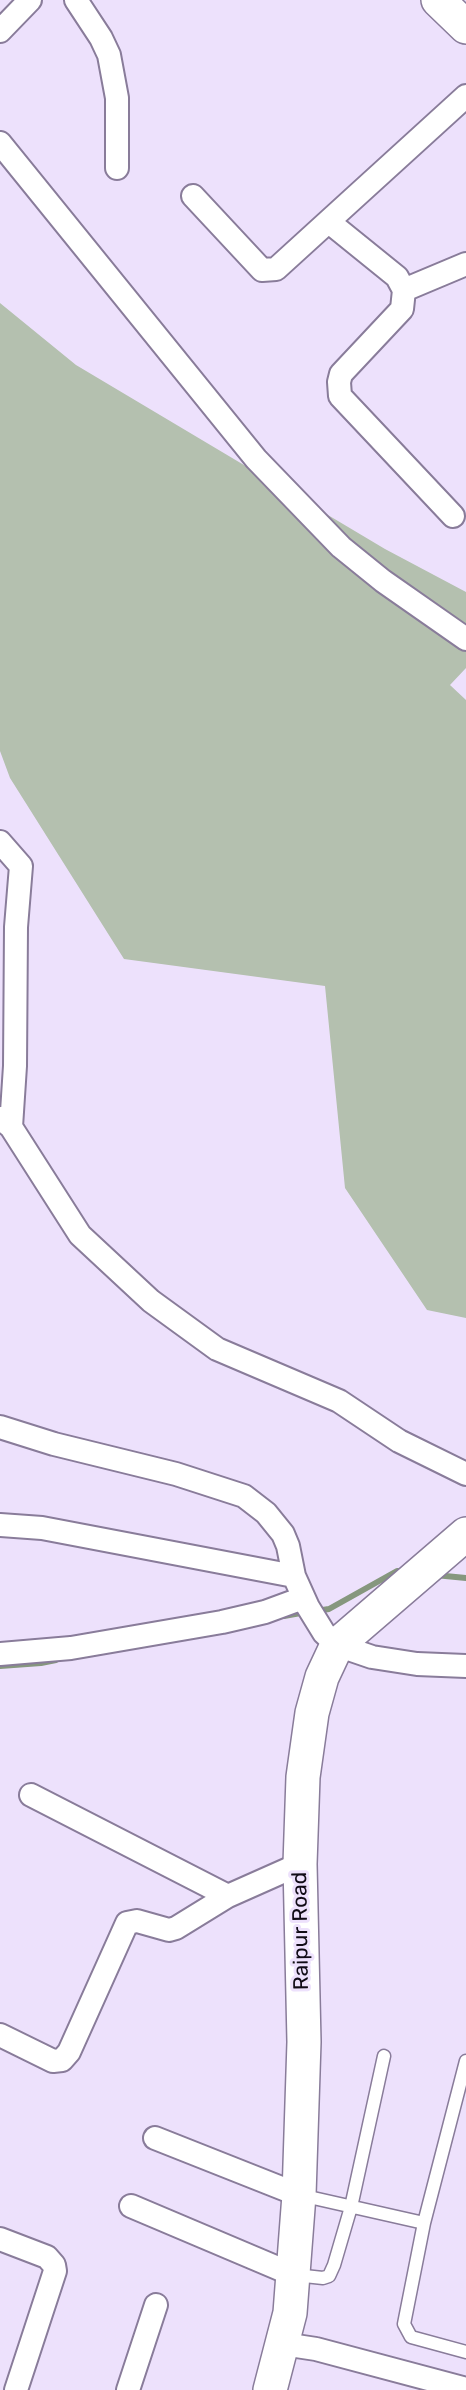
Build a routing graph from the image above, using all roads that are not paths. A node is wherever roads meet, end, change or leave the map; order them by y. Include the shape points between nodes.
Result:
1 (30, 0) edge
2 (76, 0) edge
3 (438, 0) edge
4 (466, 27) edge
5 (0, 31) edge
6 (466, 96) edge
7 (0, 143) edge
8 (117, 168) dead end
9 (193, 196) dead end
10 (329, 222) junction
11 (466, 264) edge
12 (404, 290) junction
13 (453, 516) dead end
14 (466, 639) edge
15 (0, 842) edge
16 (6, 1122) edge
17 (0, 1427) edge
18 (466, 1474) edge
19 (0, 1526) edge
20 (466, 1534) edge
21 (294, 1576) junction
22 (308, 1608) junction
23 (337, 1645) junction
24 (0, 1654) edge
25 (466, 1666) edge
26 (32, 1795) dead end
27 (300, 1864) junction
28 (228, 1896) junction
29 (0, 2035) edge
30 (384, 2056) dead end
31 (466, 2061) edge
32 (155, 2138) dead end
33 (299, 2195) junction
34 (130, 2206) dead end
35 (351, 2207) junction
36 (424, 2223) junction
37 (0, 2239) edge
38 (294, 2275) junction
39 (156, 2305) dead end
40 (283, 2344) junction
41 (466, 2352) edge
42 (466, 2389) edge
43 (16, 2390) edge
44 (128, 2390) edge
45 (270, 2390) edge

1 - 5 street
2 - 8 street via 109,55 117,98
3 - 4 main road
6 - 10 street
7 - 14 street via 256,459 341,547
9 - 10 street via 266,271 276,270
10 - 12 street via 398,277
11 - 12 street
12 - 13 street via 402,309 341,374 338,389 340,396
15 - 16 street via 21,866 16,927 15,1066
16 - 18 street via 80,1235 151,1301 217,1349 339,1401 399,1441
17 - 21 street via 244,1496 266,1513 282,1534
19 - 21 street via 42,1528
20 - 23 main road, Raipur Road
21 - 22 street
22 - 23 street
22 - 24 street via 265,1612 71,1648
23 - 25 street via 372,1657
23 - 27 main road, Raipur Road via 322,1677 312,1713 303,1777
26 - 28 street
27 - 28 street
27 - 33 main road, Raipur Road via 304,2042
28 - 29 street via 169,1930 141,1921 127,1923 62,2060 53,2061
30 - 35 lane
31 - 36 lane
32 - 33 street
33 - 35 lane
33 - 38 main road, Raipur Road
34 - 38 street
35 - 36 lane
35 - 38 lane via 329,2276 317,2279
36 - 41 lane via 405,2329 411,2337
37 - 43 street via 47,2257 55,2271
38 - 40 main road, Raipur Road
39 - 44 street
40 - 42 street via 316,2349
40 - 45 main road, Raipur Road

